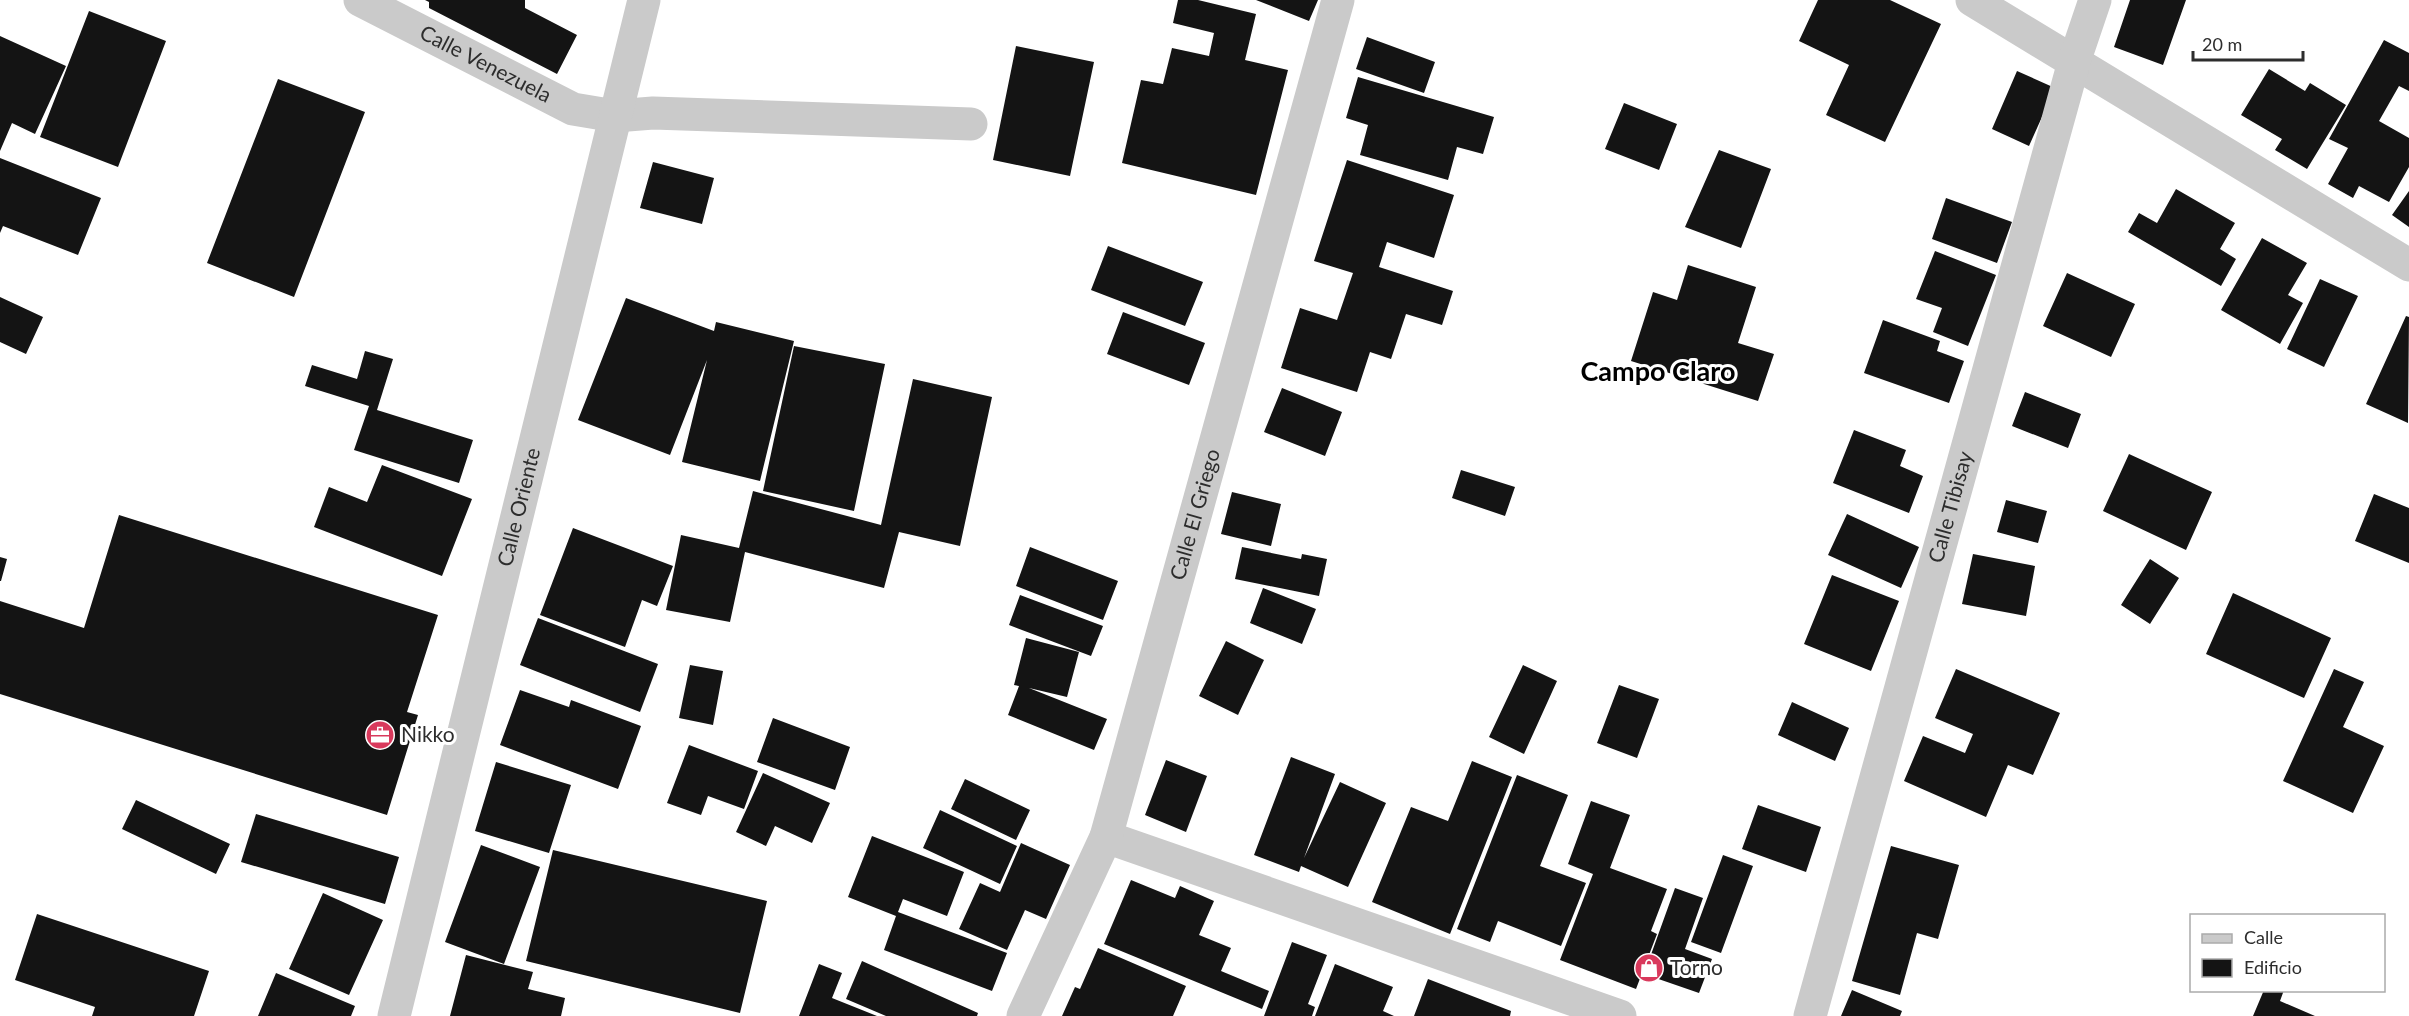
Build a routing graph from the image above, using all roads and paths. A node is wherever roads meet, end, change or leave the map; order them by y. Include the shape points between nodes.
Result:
1 (360, 0) edge
2 (644, 0) edge
3 (1338, 0) edge
4 (1972, 0) edge
5 (2095, 0) edge
6 (2074, 62) junction
7 (615, 116) junction
8 (971, 124) dead end
9 (2409, 265) edge
10 (1106, 837) junction
11 (394, 1016) edge
12 (1023, 1016) edge
13 (1620, 1016) edge
14 (1810, 1016) edge

1 - 7 street, Calle Venezuela via 573,109
2 - 7 street, Calle Oriente
3 - 10 street, Calle El Griego
4 - 6 street
5 - 6 street, Calle Tibisay
6 - 9 street
6 - 14 street, Calle Tibisay
7 - 8 street, Calle Venezuela via 653,113
7 - 11 street, Calle Oriente
10 - 12 street, Calle El Griego
10 - 13 street

